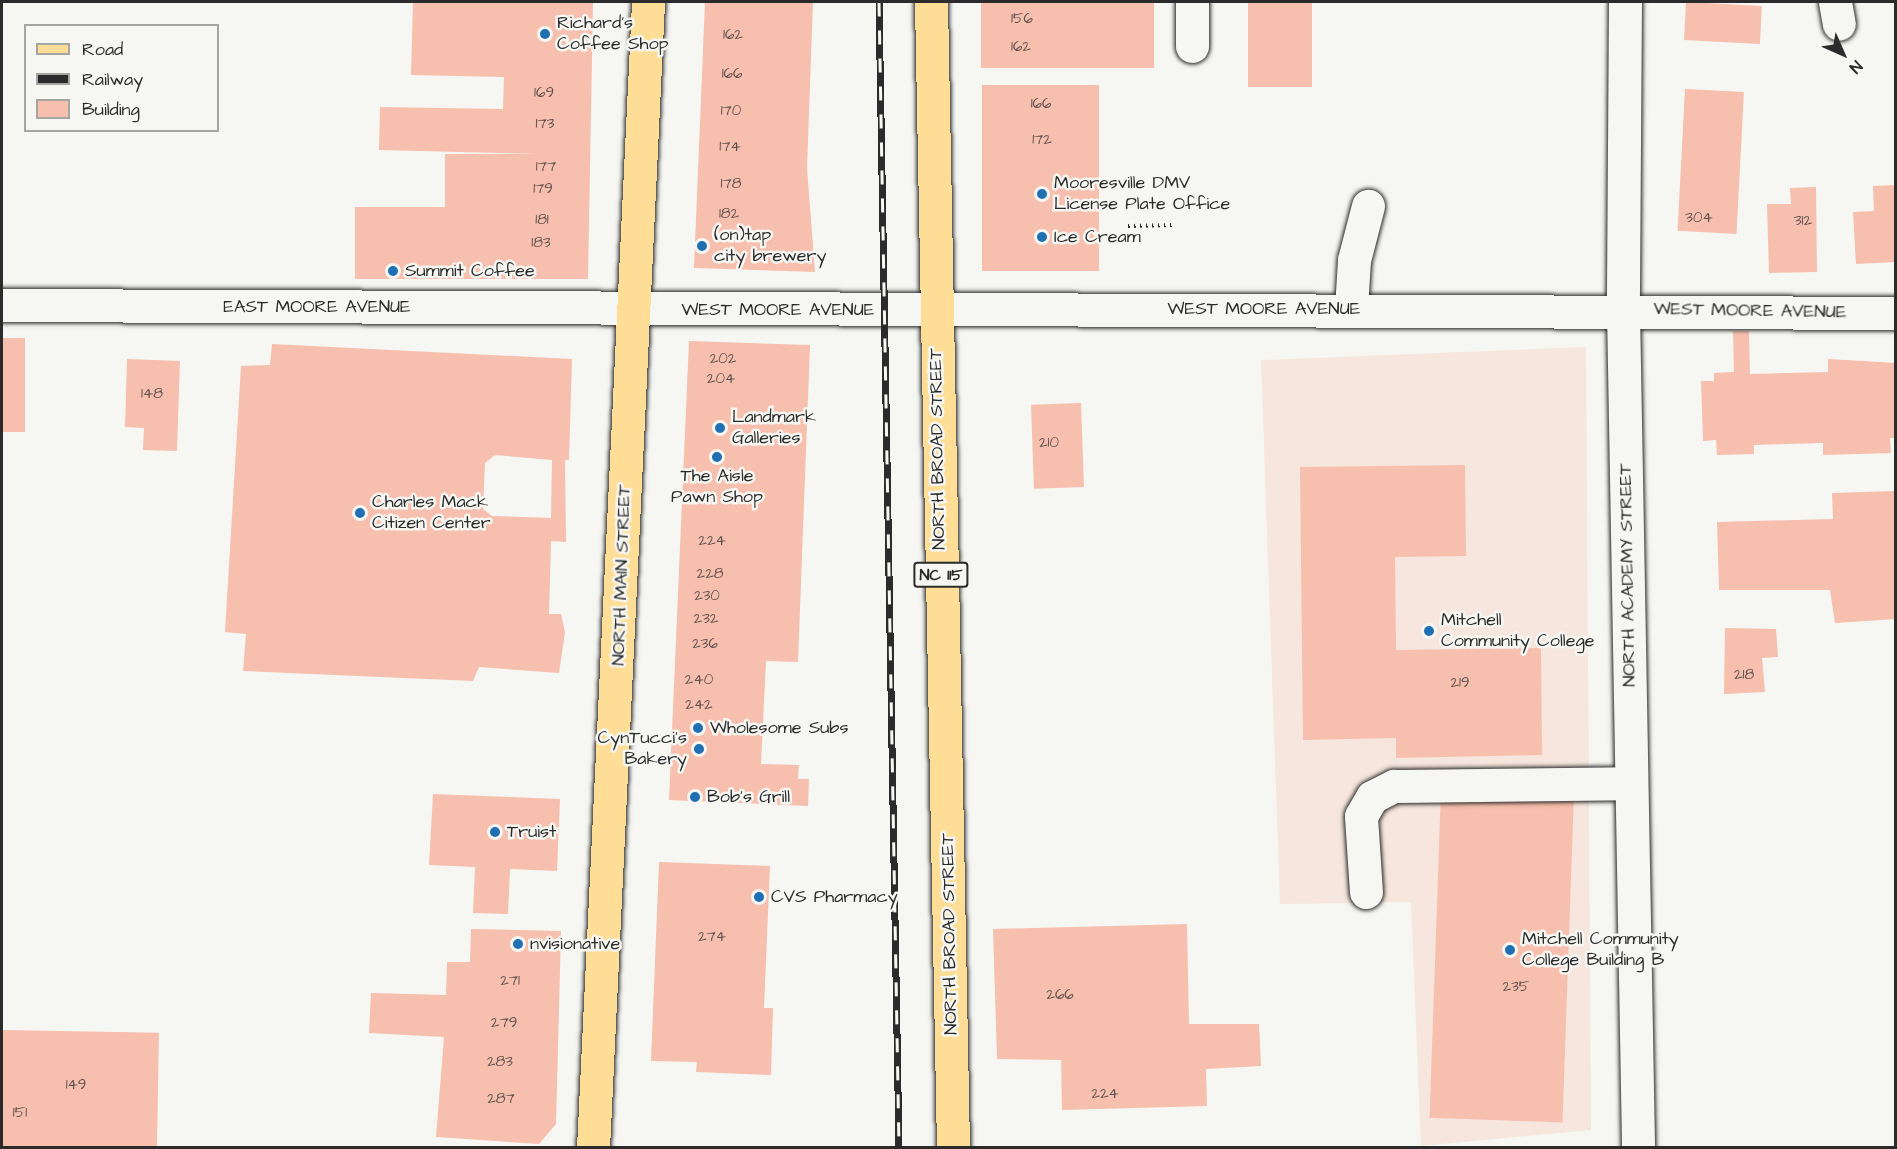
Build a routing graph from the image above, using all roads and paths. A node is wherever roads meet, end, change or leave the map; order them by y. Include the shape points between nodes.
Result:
1 (648, 2) edge
2 (931, 2) edge
3 (1192, 2) edge
4 (1625, 2) edge
5 (1192, 46) dead end
6 (1368, 206) dead end
7 (1174, 225) dead end
8 (1128, 226) dead end
9 (2, 305) edge
10 (632, 309) junction
11 (1351, 309) junction
12 (1623, 310) junction
13 (934, 311) junction
14 (1896, 313) edge
15 (1631, 783) junction
16 (1366, 892) dead end
17 (593, 1148) edge
18 (953, 1148) edge
19 (1638, 1148) edge

1 - 10 main road, NORTH MAIN STREET
2 - 13 main road, NORTH BROAD STREET / NC 115
3 - 5 street
4 - 12 street, NORTH ACADEMY STREET
6 - 11 street via 1354,260
7 - 8 path
9 - 10 street, EAST MOORE AVENUE
10 - 13 street, WEST MOORE AVENUE
10 - 17 main road, NORTH MAIN STREET
11 - 12 street, WEST MOORE AVENUE
11 - 13 street, WEST MOORE AVENUE
12 - 14 street, WEST MOORE AVENUE
12 - 15 street, NORTH ACADEMY STREET
13 - 18 main road, NORTH BROAD STREET / NC 115
15 - 16 street via 1394,786 1372,797 1361,816
15 - 19 street, NORTH ACADEMY STREET

